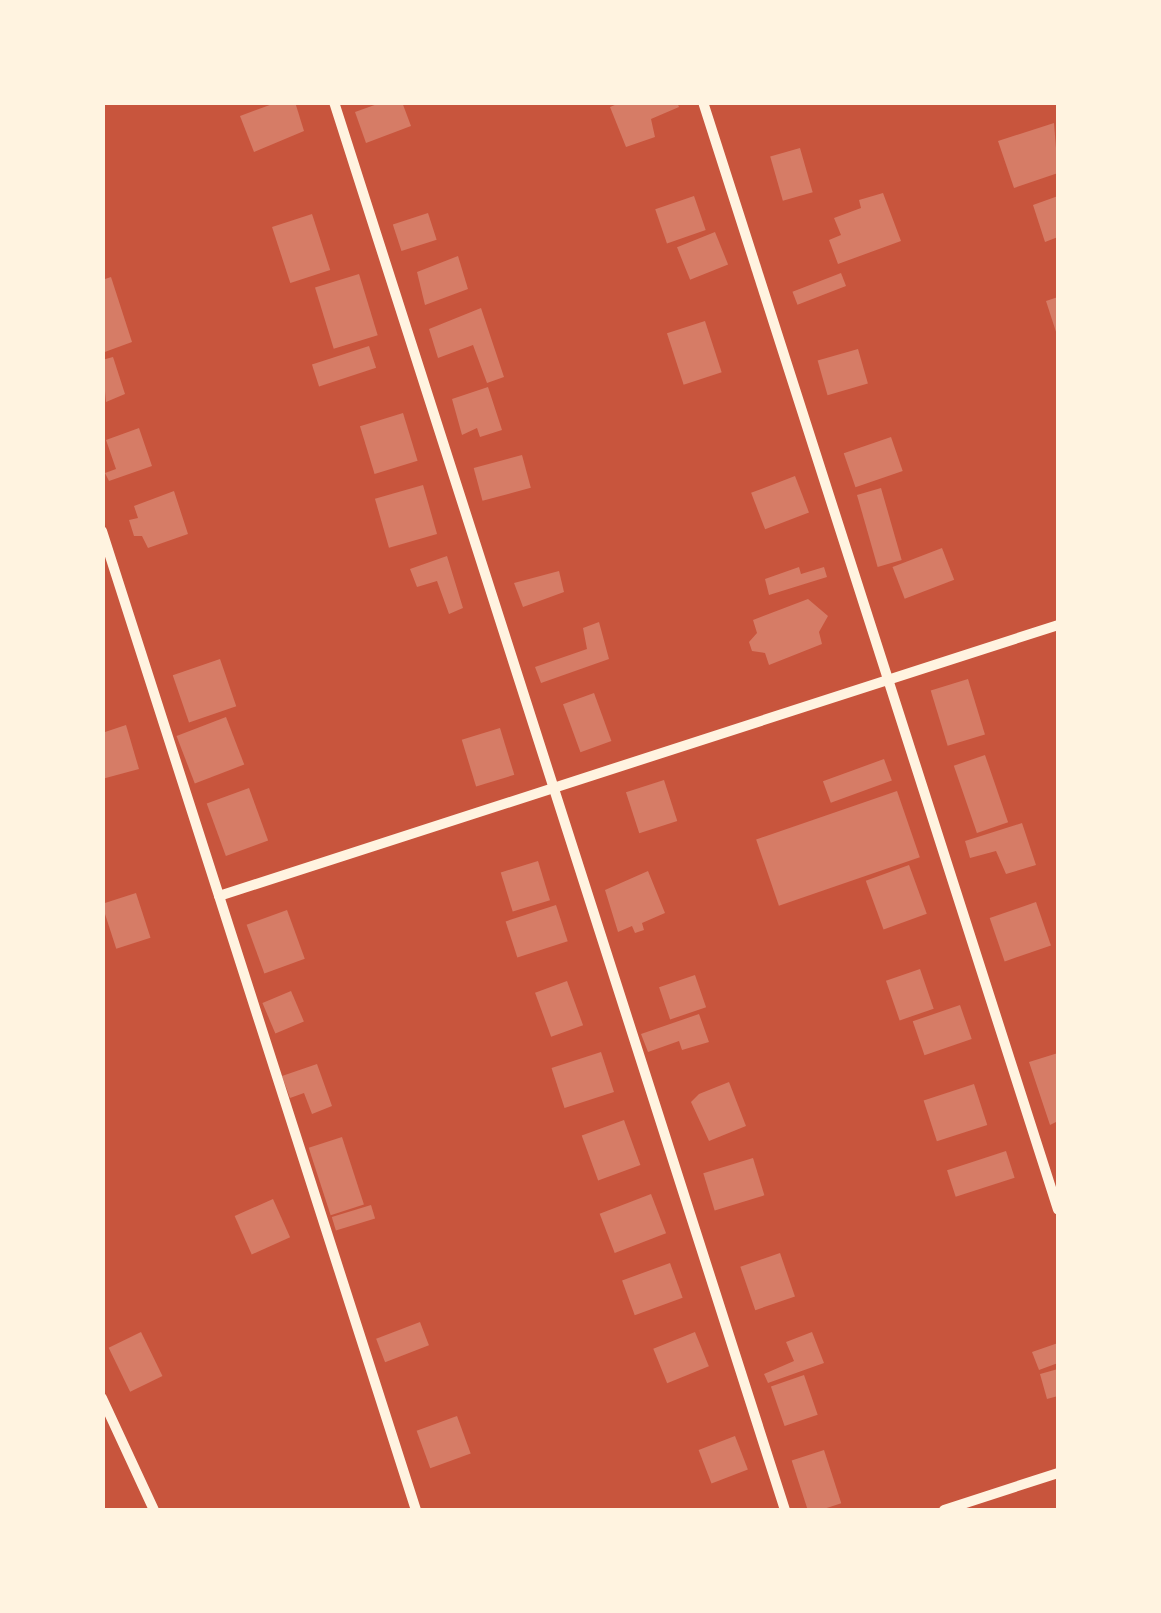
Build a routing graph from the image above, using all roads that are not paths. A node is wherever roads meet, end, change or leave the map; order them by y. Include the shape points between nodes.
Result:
1 (334, 102) edge
2 (703, 102) edge
3 (102, 531) edge
4 (1058, 625) edge
5 (888, 680) junction
6 (553, 788) junction
7 (218, 896) junction
8 (1058, 1210) edge
9 (102, 1398) edge
10 (1058, 1473) edge
11 (154, 1510) edge
12 (416, 1510) edge
13 (786, 1510) edge
14 (944, 1510) edge

1 - 6 street
2 - 5 street
3 - 7 street
4 - 5 street
5 - 6 street
5 - 8 street
6 - 7 street
6 - 13 street
7 - 12 street
9 - 11 street
10 - 14 street

